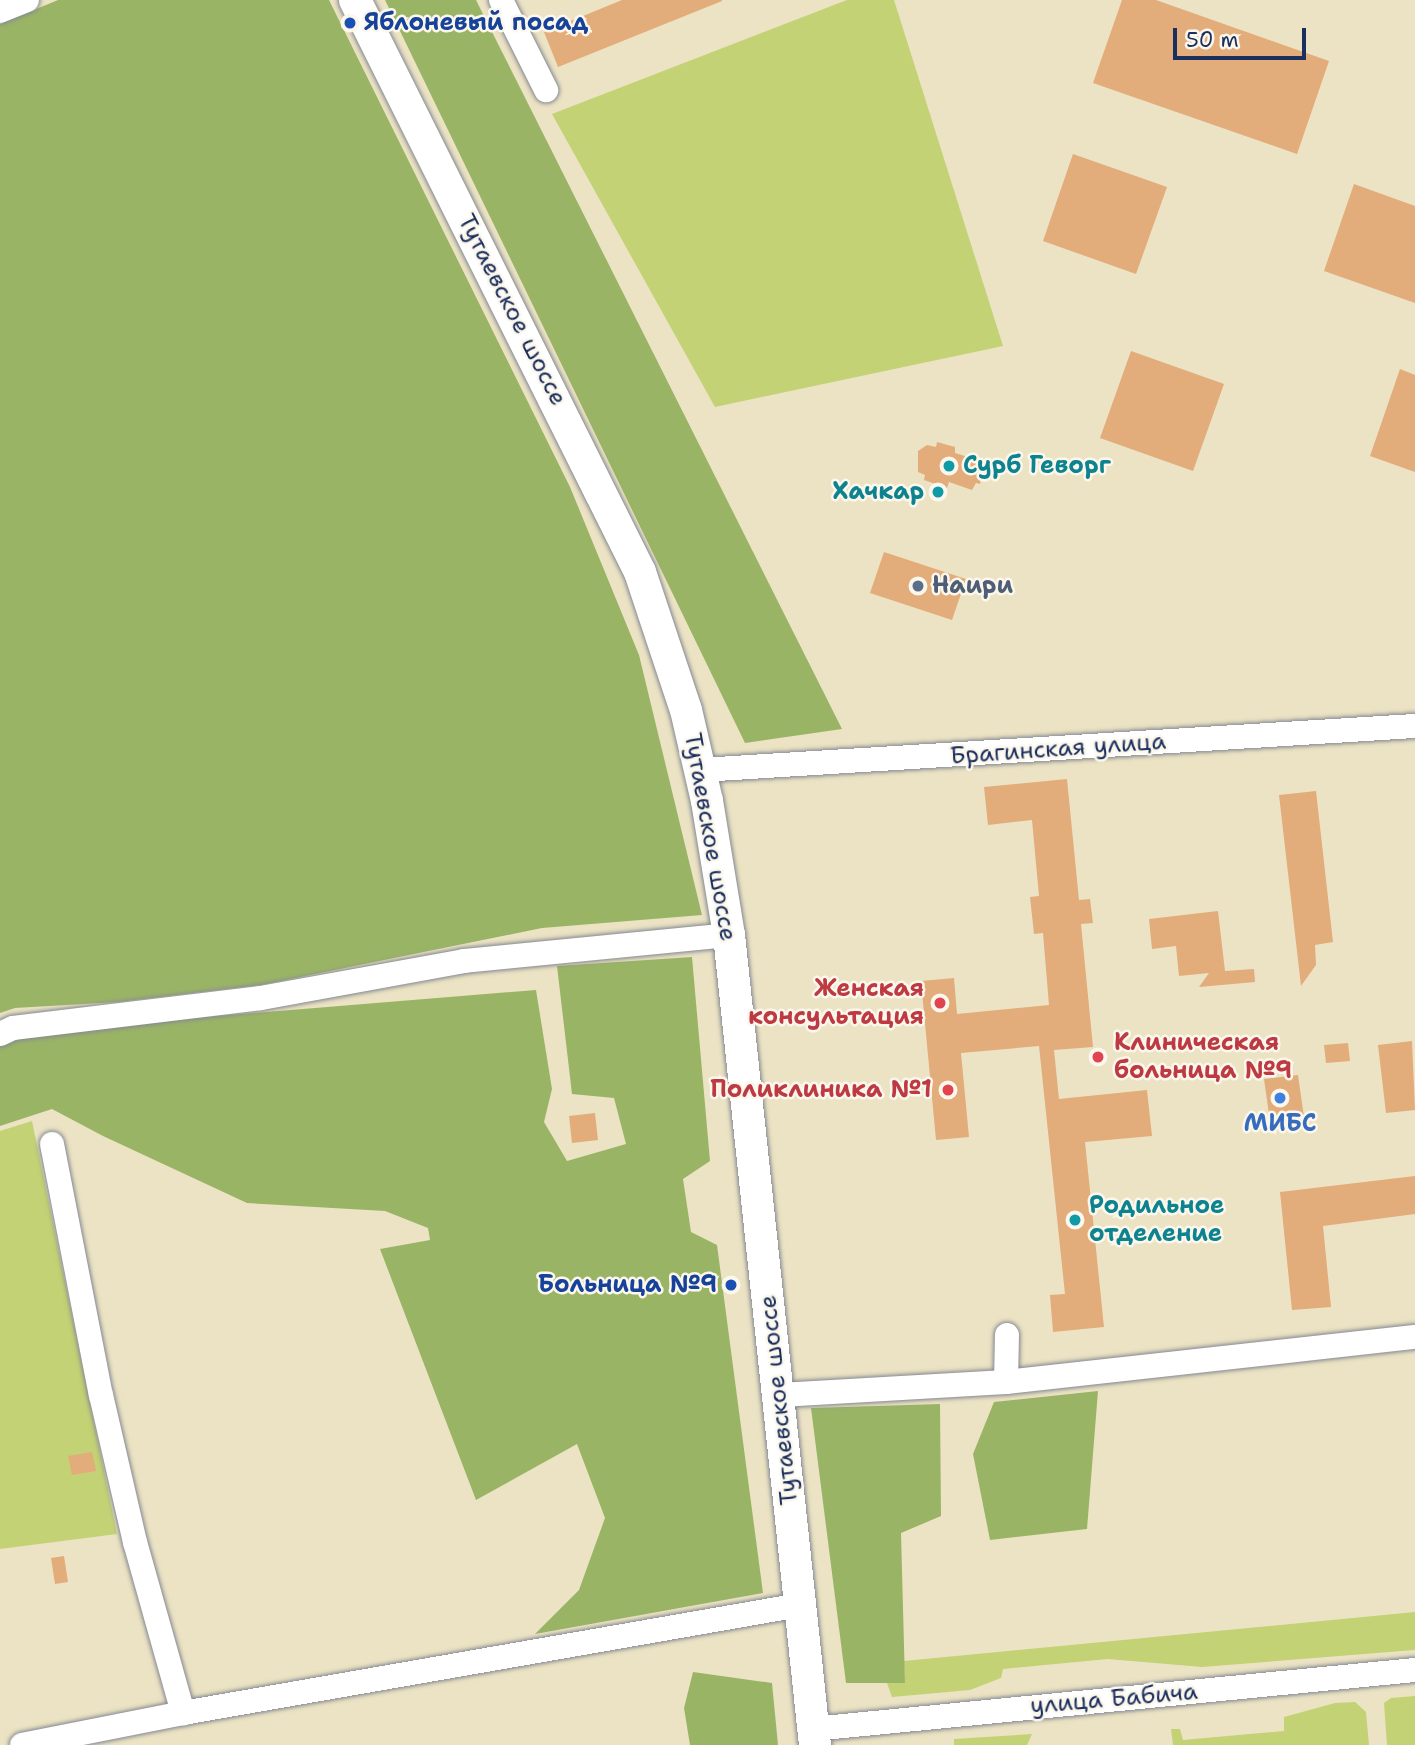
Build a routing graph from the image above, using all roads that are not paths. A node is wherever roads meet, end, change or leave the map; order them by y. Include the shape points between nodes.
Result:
1 (27, 0) edge
2 (355, 0) edge
3 (501, 0) edge
4 (0, 11) edge
5 (546, 90) dead end
6 (1415, 726) edge
7 (701, 770) junction
8 (729, 935) junction
9 (0, 1034) edge
10 (52, 1144) dead end
11 (1007, 1335) dead end
12 (1415, 1337) edge
13 (1006, 1381) junction
14 (779, 1395) junction
15 (800, 1605) junction
16 (1415, 1670) edge
17 (183, 1713) junction
18 (814, 1737) edge
19 (22, 1745) edge

1 - 4 street
2 - 7 main road, Тутаевское шоссе via 640,572 687,710
3 - 5 street
6 - 7 street, Брагинская улица
7 - 8 main road, Тутаевское шоссе
8 - 9 street via 464,961 261,998 13,1028
8 - 14 main road, Тутаевское шоссе
10 - 17 street via 107,1422
11 - 13 street
12 - 13 street
13 - 14 street
14 - 15 main road, Тутаевское шоссе
15 - 17 street
15 - 18 main road, Тутаевское шоссе
16 - 18 street, улица Бабича
17 - 19 street

